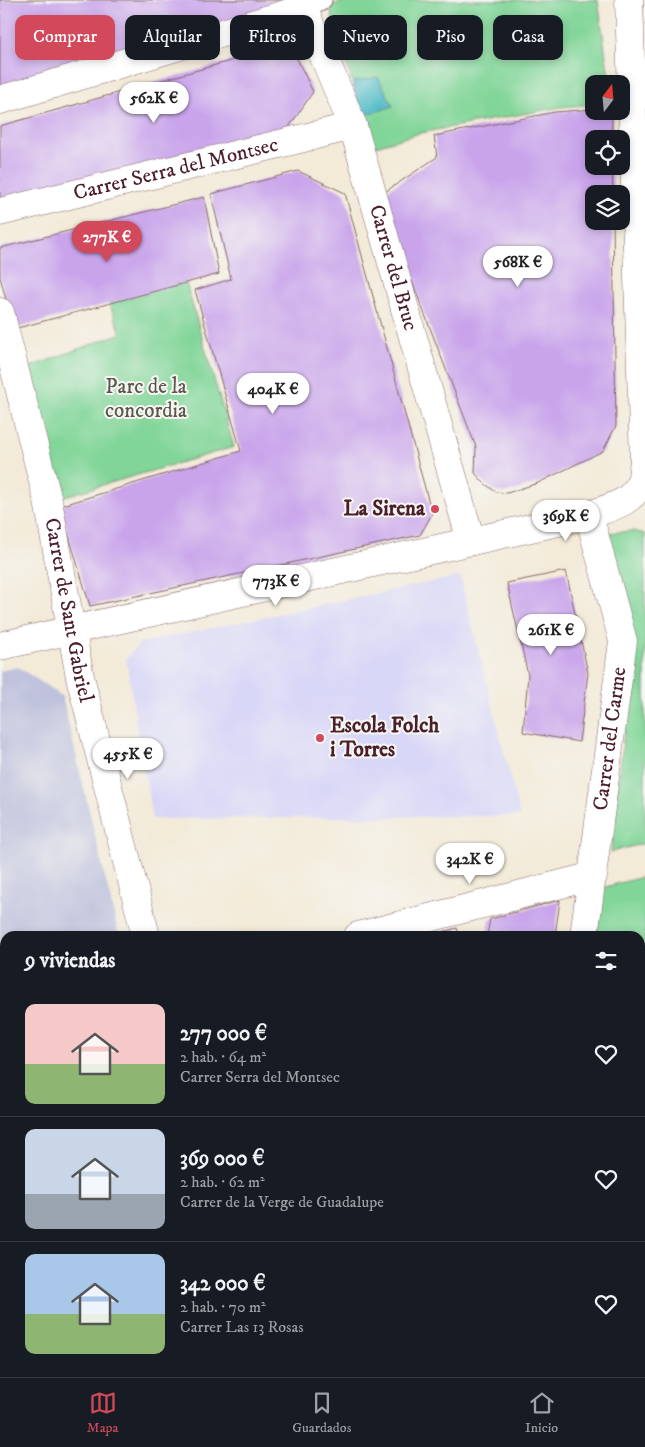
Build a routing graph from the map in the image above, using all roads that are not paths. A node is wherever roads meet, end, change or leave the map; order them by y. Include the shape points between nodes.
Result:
1 (628, 0) edge
2 (308, 3) edge
3 (0, 100) edge
4 (353, 126) junction
5 (0, 212) edge
6 (0, 312) edge
7 (589, 515) junction
8 (471, 541) junction
9 (72, 632) junction
10 (0, 646) edge
11 (593, 876) junction
12 (145, 931) edge
13 (378, 931) edge
14 (585, 931) edge

1 - 7 street via 644,461 636,491 625,501
2 - 3 street
2 - 4 street, Carrer del Bruc
4 - 5 street, Carrer Serra del Montsec
4 - 8 street, Carrer del Bruc
6 - 9 street, Carrer de Sant Gabriel via 48,501
7 - 8 street
7 - 11 street, Carrer del Carme via 623,641
8 - 9 street
9 - 10 street
9 - 12 street, Carrer de Sant Gabriel via 80,677
11 - 13 street
11 - 14 street, Carrer del Carme

